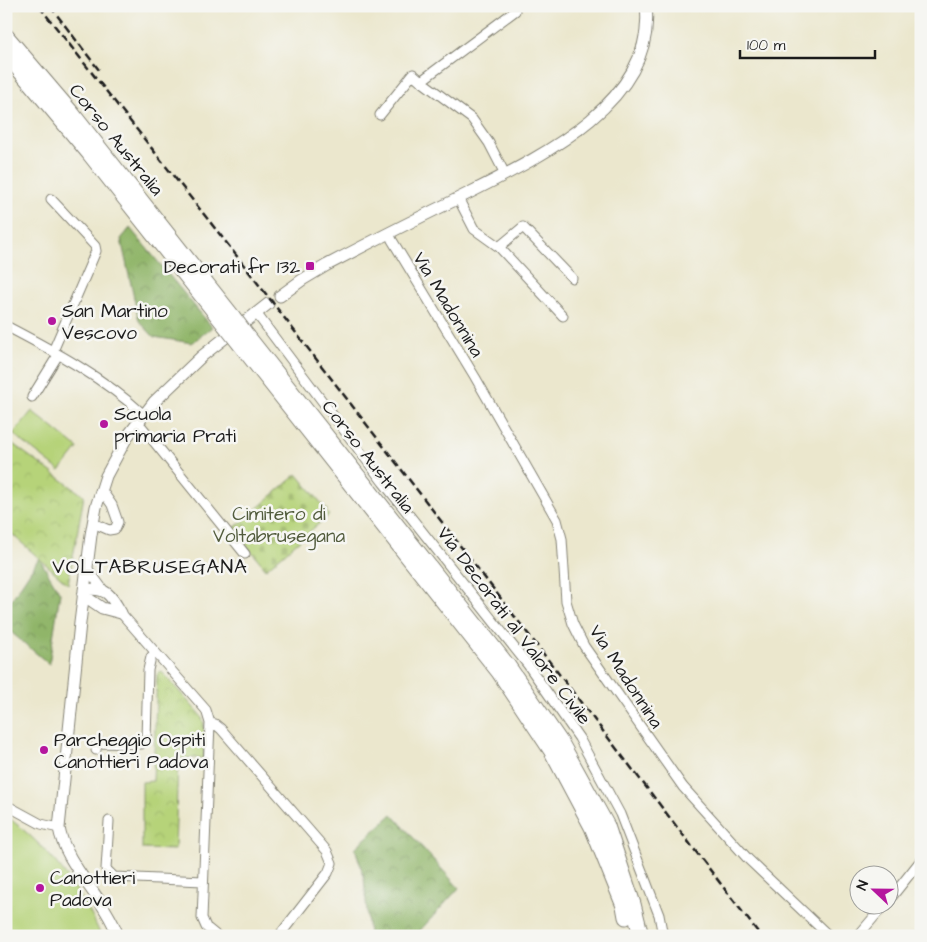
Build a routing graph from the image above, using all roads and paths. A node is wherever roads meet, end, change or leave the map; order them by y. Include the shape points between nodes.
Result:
1 (646, 6) edge
2 (515, 11) dead end
3 (6, 36) edge
4 (6, 54) edge
5 (421, 81) junction
6 (380, 115) dead end
7 (505, 174) junction
8 (458, 198) junction
9 (51, 199) dead end
10 (389, 233) junction
11 (499, 248) junction
12 (572, 278) dead end
13 (280, 296) dead end
14 (268, 304) dead end
15 (256, 313) junction
16 (563, 316) dead end
17 (229, 321) junction
18 (6, 326) edge
19 (244, 340) junction
20 (55, 353) junction
21 (32, 397) dead end
22 (140, 419) junction
23 (101, 489) junction
24 (93, 523) junction
25 (245, 554) dead end
26 (87, 568) junction
27 (104, 591) junction
28 (84, 593) junction
29 (102, 608) junction
30 (121, 613) junction
31 (80, 624) junction
32 (155, 653) junction
33 (210, 723) junction
34 (96, 750) dead end
35 (6, 805) edge
36 (109, 821) dead end
37 (59, 828) junction
38 (921, 860) edge
39 (204, 881) junction
40 (900, 886) edge
41 (877, 914) edge
42 (118, 936) edge
43 (217, 936) edge
44 (279, 936) edge
45 (631, 936) edge
46 (641, 936) edge
47 (663, 936) edge
48 (829, 936) edge
49 (858, 936) edge

1 - 7 street via 648,21 643,47 627,81 605,108 556,145
2 - 5 street
3 - 17 highway, Corso Australia via 70,111
4 - 17 highway, Corso Australia
5 - 6 street via 413,74
5 - 7 street via 472,119 490,143
7 - 8 street
8 - 10 street
8 - 11 street via 474,229
9 - 20 street via 96,250
10 - 13 street via 327,265
10 - 48 street, Via Madonnina via 557,520 562,539 566,600 584,646 683,787 748,859
11 - 12 street via 523,227
11 - 16 street
14 - 15 street
15 - 22 street via 187,368
15 - 47 street, Via Decorati al Valore Civile via 383,482 528,665 579,738 620,814 659,915
17 - 19 highway, Corso Australia, bridge
18 - 20 street
19 - 45 highway, Corso Australia via 499,672 552,750 592,827 624,906
19 - 46 highway, Corso Australia via 508,666 561,743 607,826 634,904
20 - 21 street
20 - 22 street via 100,380
22 - 23 street via 117,453
22 - 25 street via 142,428
23 - 24 street
23 - 24 street via 118,522 116,529 109,530
24 - 26 street
26 - 27 street
26 - 28 street
27 - 28 street via 98,588
27 - 30 street
28 - 29 street
28 - 31 street
29 - 30 street
29 - 31 street via 88,614
30 - 32 street
31 - 37 street
32 - 33 street via 206,710
32 - 34 street via 148,670 146,739 141,744 97,743
33 - 39 street
33 - 44 street via 221,729 280,796 327,851 332,863 328,873
35 - 37 street via 41,824
36 - 39 street via 106,869 114,877
37 - 42 street via 68,854 106,910
38 - 40 street
39 - 43 street via 202,918 206,927
41 - 49 street

